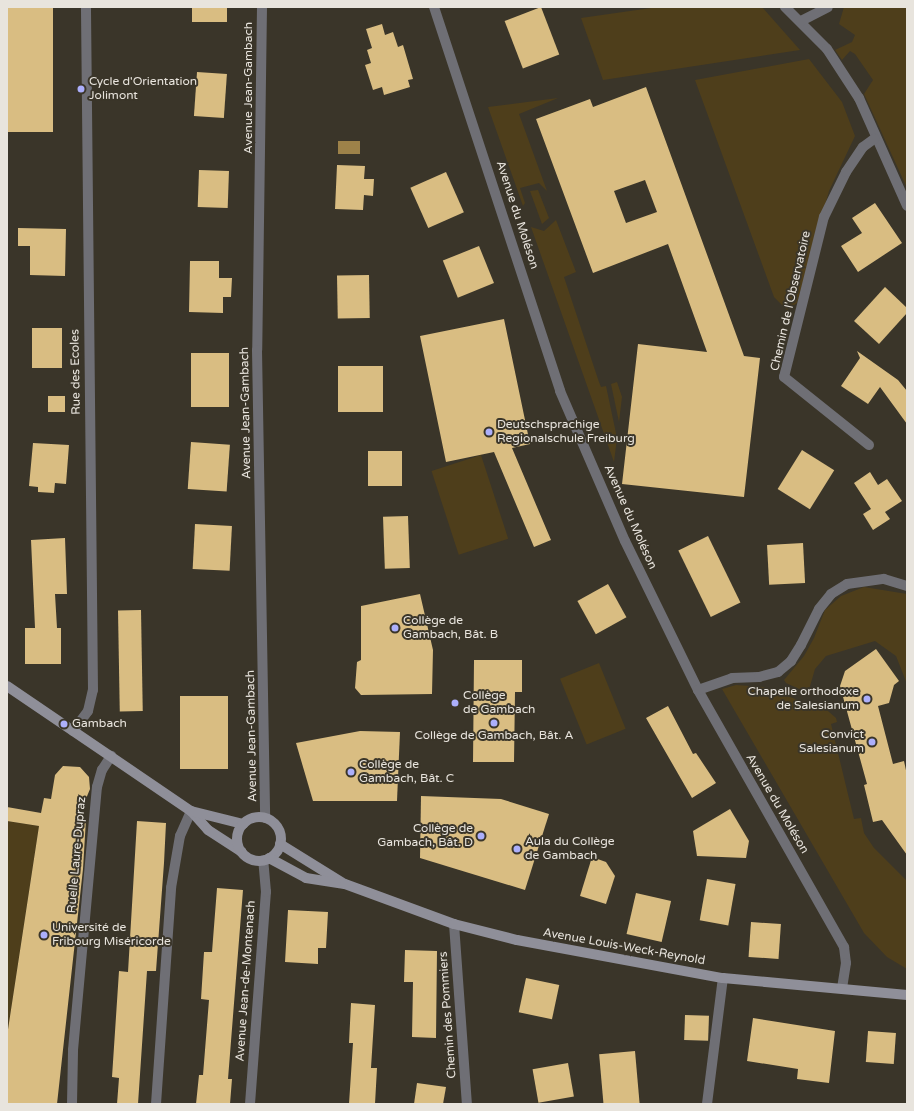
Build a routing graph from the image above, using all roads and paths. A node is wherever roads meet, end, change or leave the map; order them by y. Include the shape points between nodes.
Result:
1 (86, 7) edge
2 (262, 7) edge
3 (434, 7) edge
4 (786, 7) edge
5 (828, 7) edge
6 (801, 21) junction
7 (874, 139) junction
8 (907, 206) edge
9 (869, 445) dead end
10 (907, 586) edge
11 (7, 686) edge
12 (698, 690) junction
13 (74, 731) junction
14 (111, 756) junction
15 (191, 811) junction
16 (265, 818) junction
17 (243, 824) junction
18 (280, 844) junction
19 (242, 852) junction
20 (266, 859) junction
21 (345, 884) junction
22 (454, 924) junction
23 (723, 978) junction
24 (842, 989) junction
25 (907, 994) edge
26 (72, 1104) edge
27 (156, 1104) edge
28 (250, 1104) edge
29 (467, 1104) edge
30 (707, 1104) edge

1 - 13 street, Rue des Ecoles via 93,690 88,711
2 - 16 street, Avenue Jean-Gambach via 257,350
3 - 12 street, Avenue du Moléson via 560,390 623,536
4 - 6 street
5 - 6 street
6 - 7 street via 835,59 859,98
7 - 8 street
7 - 9 street, Chemin de l'Observatoire via 863,147 846,172 824,217 784,377
10 - 12 street via 884,579 847,584 832,594 819,608 791,661 778,672 759,678 732,678
11 - 13 main road
12 - 24 street, Avenue du Moléson via 844,947 846,963
13 - 14 main road
14 - 15 main road
14 - 26 street, Ruelle Laure-Dupraz via 102,770 97,787 73,1050
15 - 17 main road
15 - 19 main road via 208,830
15 - 27 street via 180,836 171,888
16 - 17 main road via 253,818
16 - 18 main road via 279,829
17 - 19 main road via 238,835
18 - 20 main road
18 - 21 main road, Avenue Louis-Weck-Reynold
19 - 20 main road via 252,859
20 - 21 main road, Avenue Louis-Weck-Reynold via 306,878
20 - 28 street, Avenue Jean-de-Montenach via 266,892
21 - 22 main road, Avenue Louis-Weck-Reynold
22 - 23 main road, Avenue Louis-Weck-Reynold via 566,951
22 - 29 street, Chemin des Pommiers
23 - 24 main road, Avenue Louis-Weck-Reynold
23 - 30 street
24 - 25 main road, Avenue Louis-Weck-Reynold

